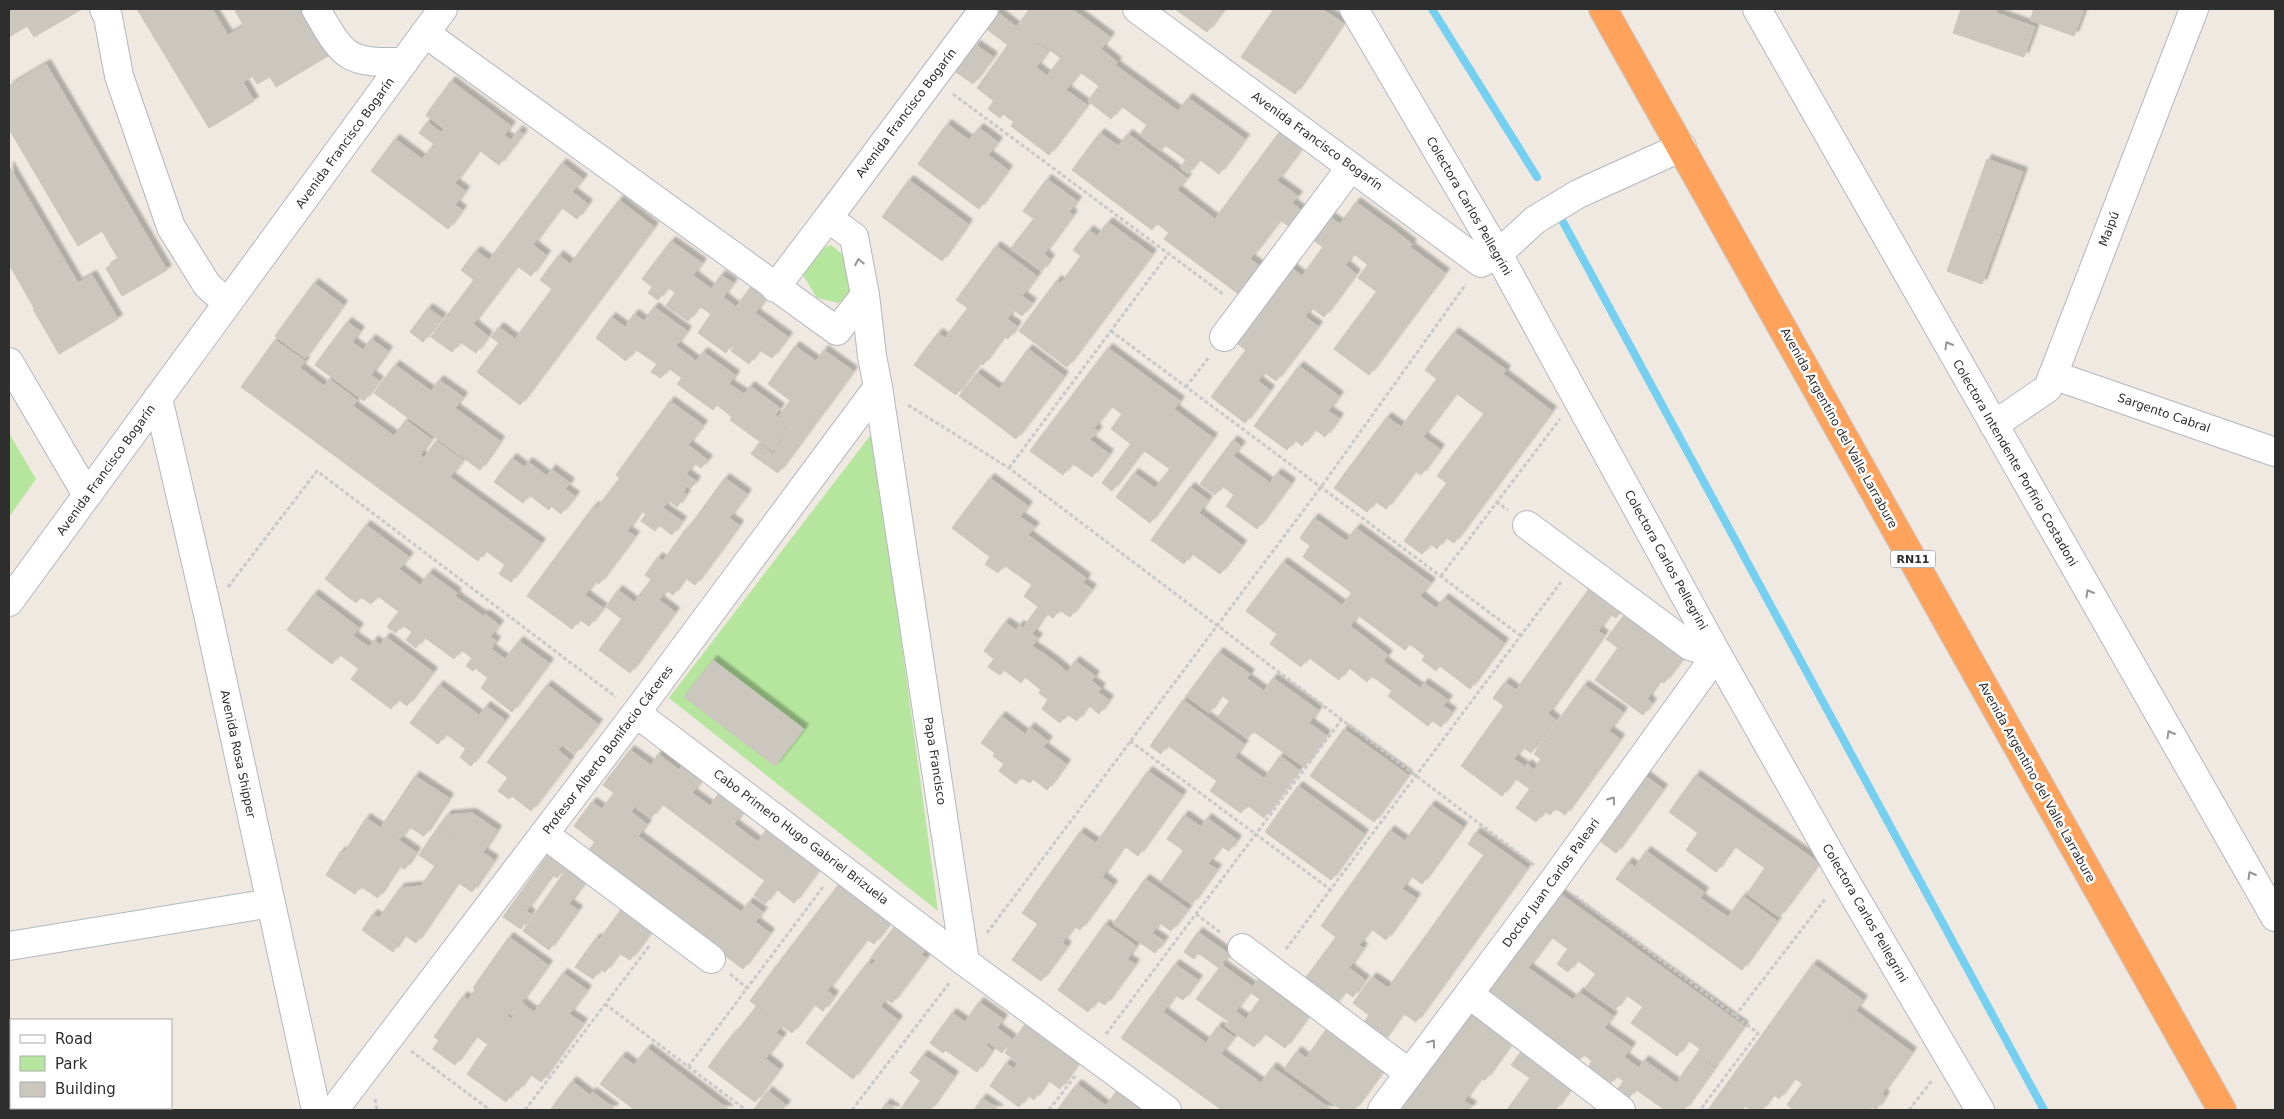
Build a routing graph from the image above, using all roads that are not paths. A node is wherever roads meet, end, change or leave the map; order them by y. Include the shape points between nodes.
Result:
1 (104, 9) edge
2 (316, 9) edge
3 (443, 9) edge
4 (984, 9) edge
5 (1137, 9) edge
6 (1354, 9) edge
7 (1603, 9) edge
8 (1757, 9) edge
9 (2194, 9) edge
10 (425, 33) junction
11 (404, 62) junction
12 (1682, 147) junction
13 (1351, 167) junction
14 (828, 218) junction
15 (1490, 258) junction
16 (775, 288) junction
17 (865, 295) junction
18 (228, 303) junction
19 (837, 331) junction
20 (1224, 337) road end
21 (872, 356) junction
22 (9, 362) edge
23 (2053, 375) junction
24 (878, 387) junction
25 (158, 398) junction
26 (1994, 425) junction
27 (2275, 452) edge
28 (87, 495) junction
29 (1526, 524) dead end
30 (9, 602) edge
31 (1717, 654) junction
32 (636, 713) junction
33 (544, 834) junction
34 (271, 903) junction
35 (2275, 917) edge
36 (9, 946) edge
37 (1242, 948) road end
38 (711, 959) dead end
39 (965, 962) junction
40 (1469, 994) junction
41 (1409, 1073) junction
42 (316, 1110) edge
43 (334, 1110) edge
44 (1167, 1110) edge
45 (1382, 1110) edge
46 (1621, 1110) edge
47 (1980, 1110) edge
48 (2222, 1110) edge

1 - 18 street via 119,76 171,226 207,286
2 - 11 street via 334,40 351,58
3 - 10 street, Avenida Francisco Bogarín
4 - 14 street, Avenida Francisco Bogarín
5 - 13 street, Avenida Francisco Bogarín
6 - 15 street, Colectora Carlos Pellegrini
7 - 12 highway, Avenida Argentino del Valle Larrabure / RN11
26 -> 8 street, Colectora Intendente Porfirio Costadoni
9 - 23 street, Maipú
10 - 11 street, Avenida Francisco Bogarín
10 - 16 street
11 - 18 street, Avenida Francisco Bogarín
12 - 15 street via 1578,194 1535,220
12 - 48 highway, Avenida Argentino del Valle Larrabure / RN11
13 - 15 street, Avenida Francisco Bogarín
13 - 20 street
14 - 16 street, Avenida Francisco Bogarín
17 -> 14 street, Papa Francisco via 854,237
15 - 31 street, Colectora Carlos Pellegrini via 1577,397
16 - 19 street
17 - 19 street
17 - 21 street, Papa Francisco
18 - 25 street, Avenida Francisco Bogarín
19 - 21 street
21 - 24 street, Papa Francisco
22 - 28 street
23 - 26 street, Maipú via 2048,388
23 - 27 street, Sargento Cabral
24 - 32 street, Profesor Alberto Bonifacio Cáceres
24 - 39 street, Papa Francisco
25 - 28 street, Avenida Francisco Bogarín
25 - 34 street, Avenida Rosa Shipper
35 -> 26 street, Colectora Intendente Porfirio Costadoni
28 - 30 street, Avenida Francisco Bogarín
29 - 31 street via 1690,646
40 -> 31 street, Doctor Juan Carlos Paleari
31 - 47 street, Colectora Carlos Pellegrini
32 - 33 street, Profesor Alberto Bonifacio Cáceres
32 - 39 street, Cabo Primero Hugo Gabriel Brizuela
33 - 38 street
33 - 43 street, Profesor Alberto Bonifacio Cáceres
34 - 36 street
34 - 42 street, Avenida Rosa Shipper
37 - 41 street
39 - 44 street
41 -> 40 street, Doctor Juan Carlos Paleari
40 - 46 street
41 - 45 street, Doctor Juan Carlos Paleari

